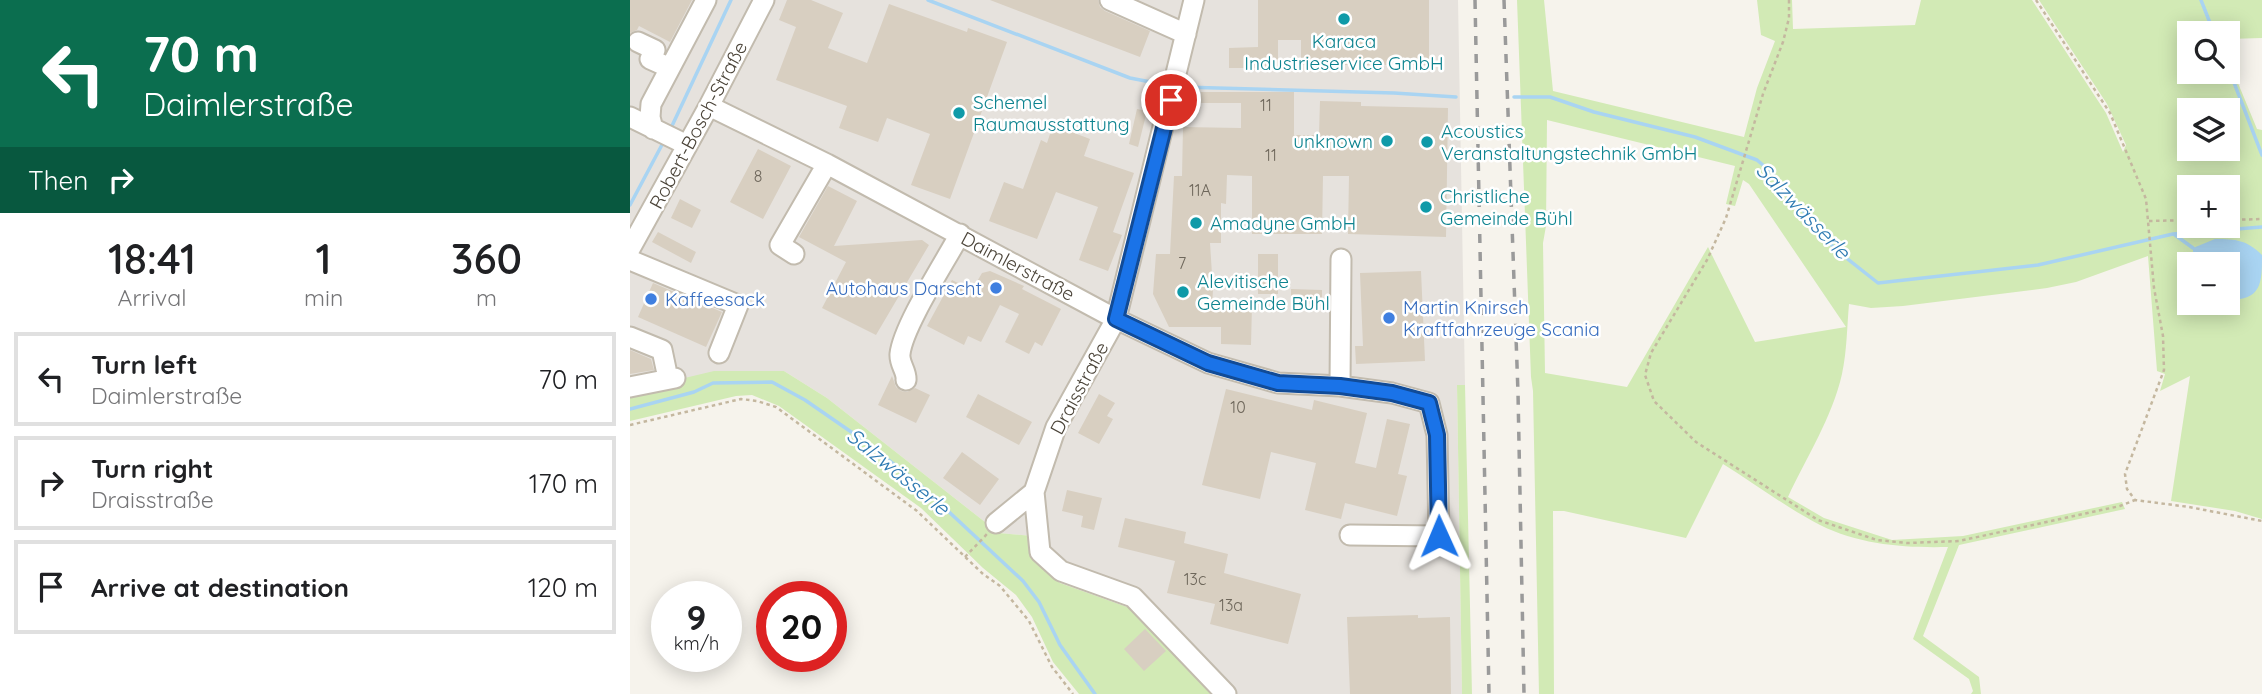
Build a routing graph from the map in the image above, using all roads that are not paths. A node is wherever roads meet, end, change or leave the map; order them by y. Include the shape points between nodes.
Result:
1 (706, 0) edge
2 (764, 0) edge
3 (1110, 0) edge
4 (1194, 0) edge
5 (1144, 7) edge
6 (1186, 34) junction
7 (638, 42) dead end
8 (670, 68) junction
9 (709, 106) junction
10 (653, 131) edge
11 (827, 164) junction
12 (960, 234) junction
13 (630, 249) edge
14 (794, 254) dead end
15 (1341, 259) dead end
16 (630, 260) edge
17 (1116, 319) junction
18 (630, 337) edge
19 (719, 353) dead end
20 (906, 380) dead end
21 (1340, 386) junction
22 (630, 387) edge
23 (1034, 492) junction
24 (996, 523) road end
25 (1350, 535) dead end
26 (1226, 694) edge

1 - 8 street
2 - 9 street, Robert-Bosch-Straße
3 - 5 street
4 - 6 street, Draisstraße
5 - 6 street
6 - 17 street, Draisstraße
7 - 8 street via 655,50 650,59
8 - 10 street via 651,104
9 - 10 street, Robert-Bosch-Straße
9 - 11 street, Daimlerstraße
10 - 13 street, Robert-Bosch-Straße
11 - 12 street, Daimlerstraße
11 - 14 street via 780,245
12 - 17 street, Daimlerstraße
12 - 20 street via 905,336 900,357
15 - 21 street
16 - 19 street via 738,305
17 - 21 street, Daimlerstraße via 1208,363 1278,383
17 - 23 street, Draisstraße via 1056,427
18 - 22 street via 662,351 670,374
21 - 25 street, Daimlerstraße via 1429,403 1437,435 1439,536
23 - 24 street
23 - 26 street, Draisstraße via 1040,552 1061,571 1133,597

